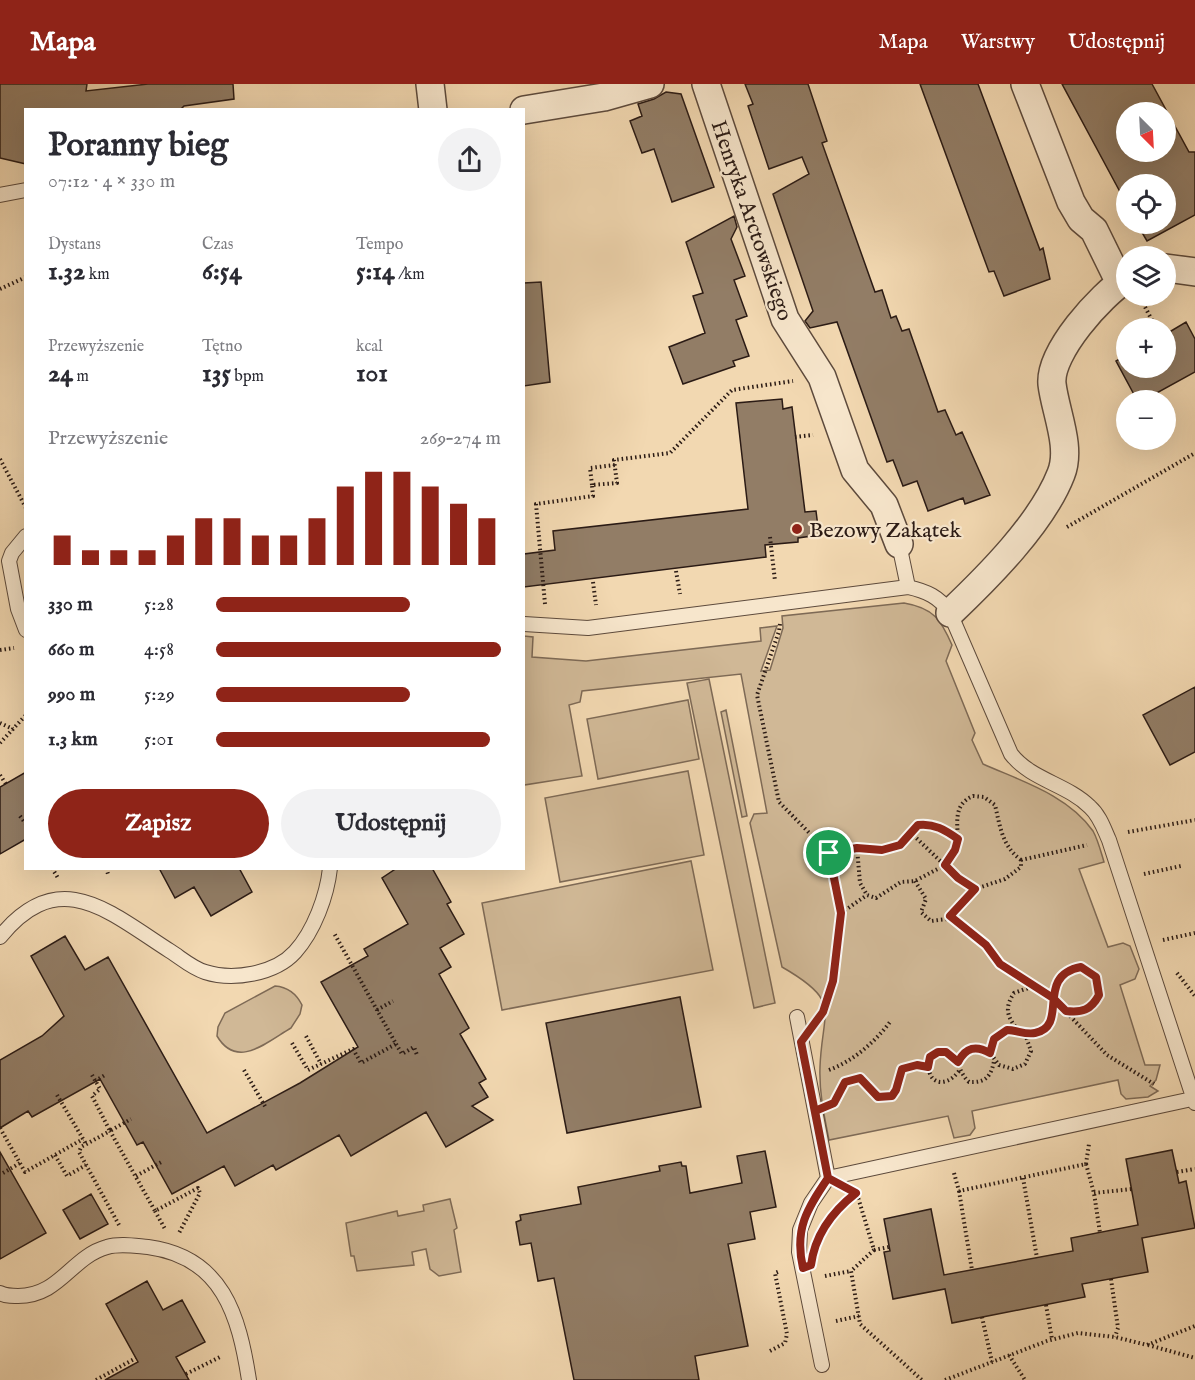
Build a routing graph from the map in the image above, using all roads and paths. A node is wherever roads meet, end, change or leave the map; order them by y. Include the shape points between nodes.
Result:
1 (430, 84) edge
2 (650, 84) edge
3 (706, 84) edge
4 (1025, 84) edge
5 (433, 108) edge
6 (525, 110) edge
7 (24, 190) edge
8 (0, 195) edge
9 (1116, 265) edge
10 (1176, 269) edge
11 (1195, 272) edge
12 (24, 278) edge
13 (0, 289) edge
14 (1116, 291) edge
15 (812, 361) junction
16 (1195, 453) edge
17 (0, 459) edge
18 (615, 465) junction
19 (592, 485) junction
20 (24, 504) edge
21 (1060, 530) dead end
22 (770, 537) dead end
23 (24, 538) edge
24 (899, 544) joint
25 (676, 571) dead end
26 (593, 582) dead end
27 (908, 587) junction
28 (776, 590) dead end
29 (681, 602) dead end
30 (546, 609) dead end
31 (597, 612) dead end
32 (950, 613) junction
33 (780, 620) dead end
34 (525, 624) edge
35 (24, 625) edge
36 (24, 717) edge
37 (0, 723) edge
38 (13, 729) junction
39 (0, 743) edge
40 (0, 775) edge
41 (6, 784) dead end
42 (20, 816) dead end
43 (1195, 820) edge
44 (24, 821) edge
45 (910, 832) junction
46 (1123, 834) dead end
47 (958, 839) junction
48 (1097, 843) dead end
49 (857, 848) junction
50 (829, 853) junction
51 (1021, 860) junction
52 (945, 865) junction
53 (1181, 866) dead end
54 (53, 870) edge
55 (107, 870) edge
56 (330, 870) edge
57 (108, 874) dead end
58 (1137, 876) dead end
59 (57, 878) dead end
60 (915, 880) junction
61 (975, 889) junction
62 (867, 895) junction
63 (841, 913) junction
64 (950, 916) junction
65 (334, 931) dead end
66 (1195, 933) edge
67 (0, 937) edge
68 (1158, 941) dead end
69 (1035, 986) junction
70 (1053, 998) junction
71 (393, 1001) dead end
72 (377, 1010) junction
73 (1066, 1011) junction
74 (796, 1017) dead end
75 (890, 1022) dead end
76 (1018, 1030) junction
77 (1025, 1034) junction
78 (306, 1036) dead end
79 (801, 1042) junction
80 (292, 1043) dead end
81 (396, 1044) junction
82 (990, 1053) junction
83 (417, 1055) dead end
84 (994, 1060) junction
85 (958, 1062) junction
86 (321, 1064) junction
87 (928, 1067) junction
88 (244, 1070) dead end
89 (959, 1071) junction
90 (105, 1074) dead end
91 (92, 1075) dead end
92 (808, 1078) junction
93 (95, 1081) junction
94 (1162, 1088) dead end
95 (57, 1095) dead end
96 (1194, 1101) edge
97 (266, 1108) dead end
98 (815, 1111) junction
99 (131, 1119) dead end
100 (0, 1128) edge
101 (110, 1131) junction
102 (82, 1139) junction
103 (1093, 1140) dead end
104 (86, 1144) junction
105 (55, 1155) junction
106 (163, 1161) dead end
107 (20, 1163) junction
108 (1086, 1164) junction
109 (86, 1165) junction
110 (1195, 1169) edge
111 (947, 1171) dead end
112 (1177, 1172) dead end
113 (3, 1173) dead end
114 (136, 1176) junction
115 (828, 1178) junction
116 (1023, 1178) junction
117 (863, 1189) dead end
118 (1132, 1189) dead end
119 (959, 1191) junction
120 (856, 1193) junction
121 (1094, 1193) junction
122 (155, 1211) junction
123 (828, 1221) dead end
124 (1100, 1233) dead end
125 (170, 1237) dead end
126 (126, 1246) junction
127 (889, 1247) dead end
128 (874, 1250) junction
129 (170, 1252) junction
130 (1037, 1258) dead end
131 (972, 1270) dead end
132 (1111, 1279) dead end
133 (0, 1293) edge
134 (1046, 1305) dead end
135 (982, 1317) dead end
136 (1195, 1326) edge
137 (1114, 1337) junction
138 (1052, 1340) junction
139 (1147, 1345) junction
140 (244, 1346) junction
141 (1009, 1355) junction
142 (135, 1358) dead end
143 (1195, 1358) edge
144 (992, 1362) junction
145 (822, 1365) dead end
146 (186, 1374) dead end
147 (96, 1380) edge
148 (249, 1380) edge
149 (922, 1380) edge
150 (945, 1380) edge
151 (1025, 1380) edge

1 - 5 street
2 - 6 street via 604,97
3 - 15 street, Henryka Arctowskiego via 785,319
4 - 9 street via 1071,202
7 - 8 lane
10 - 11 street
12 - 13 path
14 - 32 street via 1105,296 1054,364 1052,382 1063,450 1062,472 1051,495 1000,562
15 - 18 path via 808,378 732,390 670,453 614,460
15 - 24 street, Henryka Arctowskiego via 822,377 855,470 884,506
16 - 21 path
17 - 20 path
18 - 19 path via 590,468
18 - 19 path via 618,483
19 - 30 path via 593,496 536,504
22 - 28 path
23 - 35 lane via 9,561
24 - 27 lane
25 - 29 path
26 - 31 path
27 - 32 lane via 935,597
27 - 34 lane via 588,628
32 - 96 lane via 1011,754 1026,769 1076,795 1098,815
33 - 50 path via 757,695 779,802
36 - 38 path
37 - 38 path
38 - 39 path
40 - 41 path
42 - 44 path
43 - 46 path
45 - 47 path via 918,825 928,824
45 - 49 path via 900,845 882,850
45 - 52 path
47 - 51 path via 960,804 973,796 984,797 995,805 1005,841
47 - 52 path
48 - 51 path
49 - 50 path
49 - 62 path via 860,883
50 - 63 path
51 - 61 path via 1022,867 1015,874
52 - 60 path
52 - 61 path
53 - 58 path
54 - 59 path
55 - 57 path
56 - 67 lane via 315,920 294,953 277,964 245,975 206,972 103,908 73,898 38,905 18,916
60 - 62 path via 901,882 876,898
60 - 64 path via 926,899 921,912 932,921
61 - 64 path
62 - 63 path
63 - 79 path via 833,981 823,1012
64 - 69 path via 986,945 1000,964
65 - 72 path
66 - 68 path
69 - 70 path
69 - 76 path via 1014,993 1009,1000 1008,1015
70 - 73 path
70 - 73 path via 1065,972 1081,967 1096,977 1099,995 1094,1004 1084,1011
70 - 77 path via 1051,1020 1045,1029
71 - 72 path
72 - 81 path
73 - 94 path via 1107,1054
74 - 79 lane
75 - 92 path via 878,1038 855,1056
76 - 77 path
76 - 82 path via 1001,1032
77 - 84 path via 1031,1051 1025,1064 1005,1069
78 - 86 path
79 - 92 lane
80 - 86 path via 309,1073
81 - 83 path via 402,1054 414,1047
81 - 86 path via 361,1063 353,1049
82 - 84 path
82 - 85 path via 976,1047 968,1049
84 - 89 path via 992,1071 984,1080 969,1082
85 - 87 path via 946,1052 938,1052 930,1057
85 - 89 path
87 - 89 path via 934,1080 942,1082
87 - 98 path via 902,1069 892,1096 878,1097 865,1081 852,1079 845,1082 834,1103
88 - 97 path
90 - 93 path
91 - 93 path
92 - 98 lane
93 - 101 path via 100,1089 92,1095
95 - 102 path
96 - 115 lane
98 - 115 lane
99 - 101 path
100 - 107 path
101 - 104 path
101 - 114 path
102 - 104 path
102 - 105 path
103 - 108 path via 1088,1146
104 - 109 path via 79,1152
105 - 107 path via 26,1172
105 - 109 path via 67,1176
106 - 114 path
107 - 113 path
108 - 116 path
108 - 121 path
109 - 126 path via 126,1236
110 - 112 path
111 - 119 path via 955,1173
114 - 122 path
115 - 145 lane via 811,1203 800,1230 800,1252
116 - 119 path
116 - 130 path
117 - 120 path
118 - 121 path
119 - 131 path
120 - 123 path
120 - 128 path
121 - 124 path
122 - 125 path
122 - 129 path via 198,1188 200,1193
126 - 129 lane
126 - 133 lane via 107,1247 88,1257 49,1289 28,1296
127 - 128 path
128 - 149 path via 851,1271 860,1324
129 - 140 lane via 207,1273 226,1294
132 - 137 path via 1118,1328
134 - 138 path
135 - 144 path
136 - 139 path
137 - 138 path via 1078,1333
137 - 139 path
138 - 141 path
139 - 143 path
140 - 146 path
140 - 148 lane
141 - 144 path
141 - 151 path
142 - 147 path
144 - 150 path

